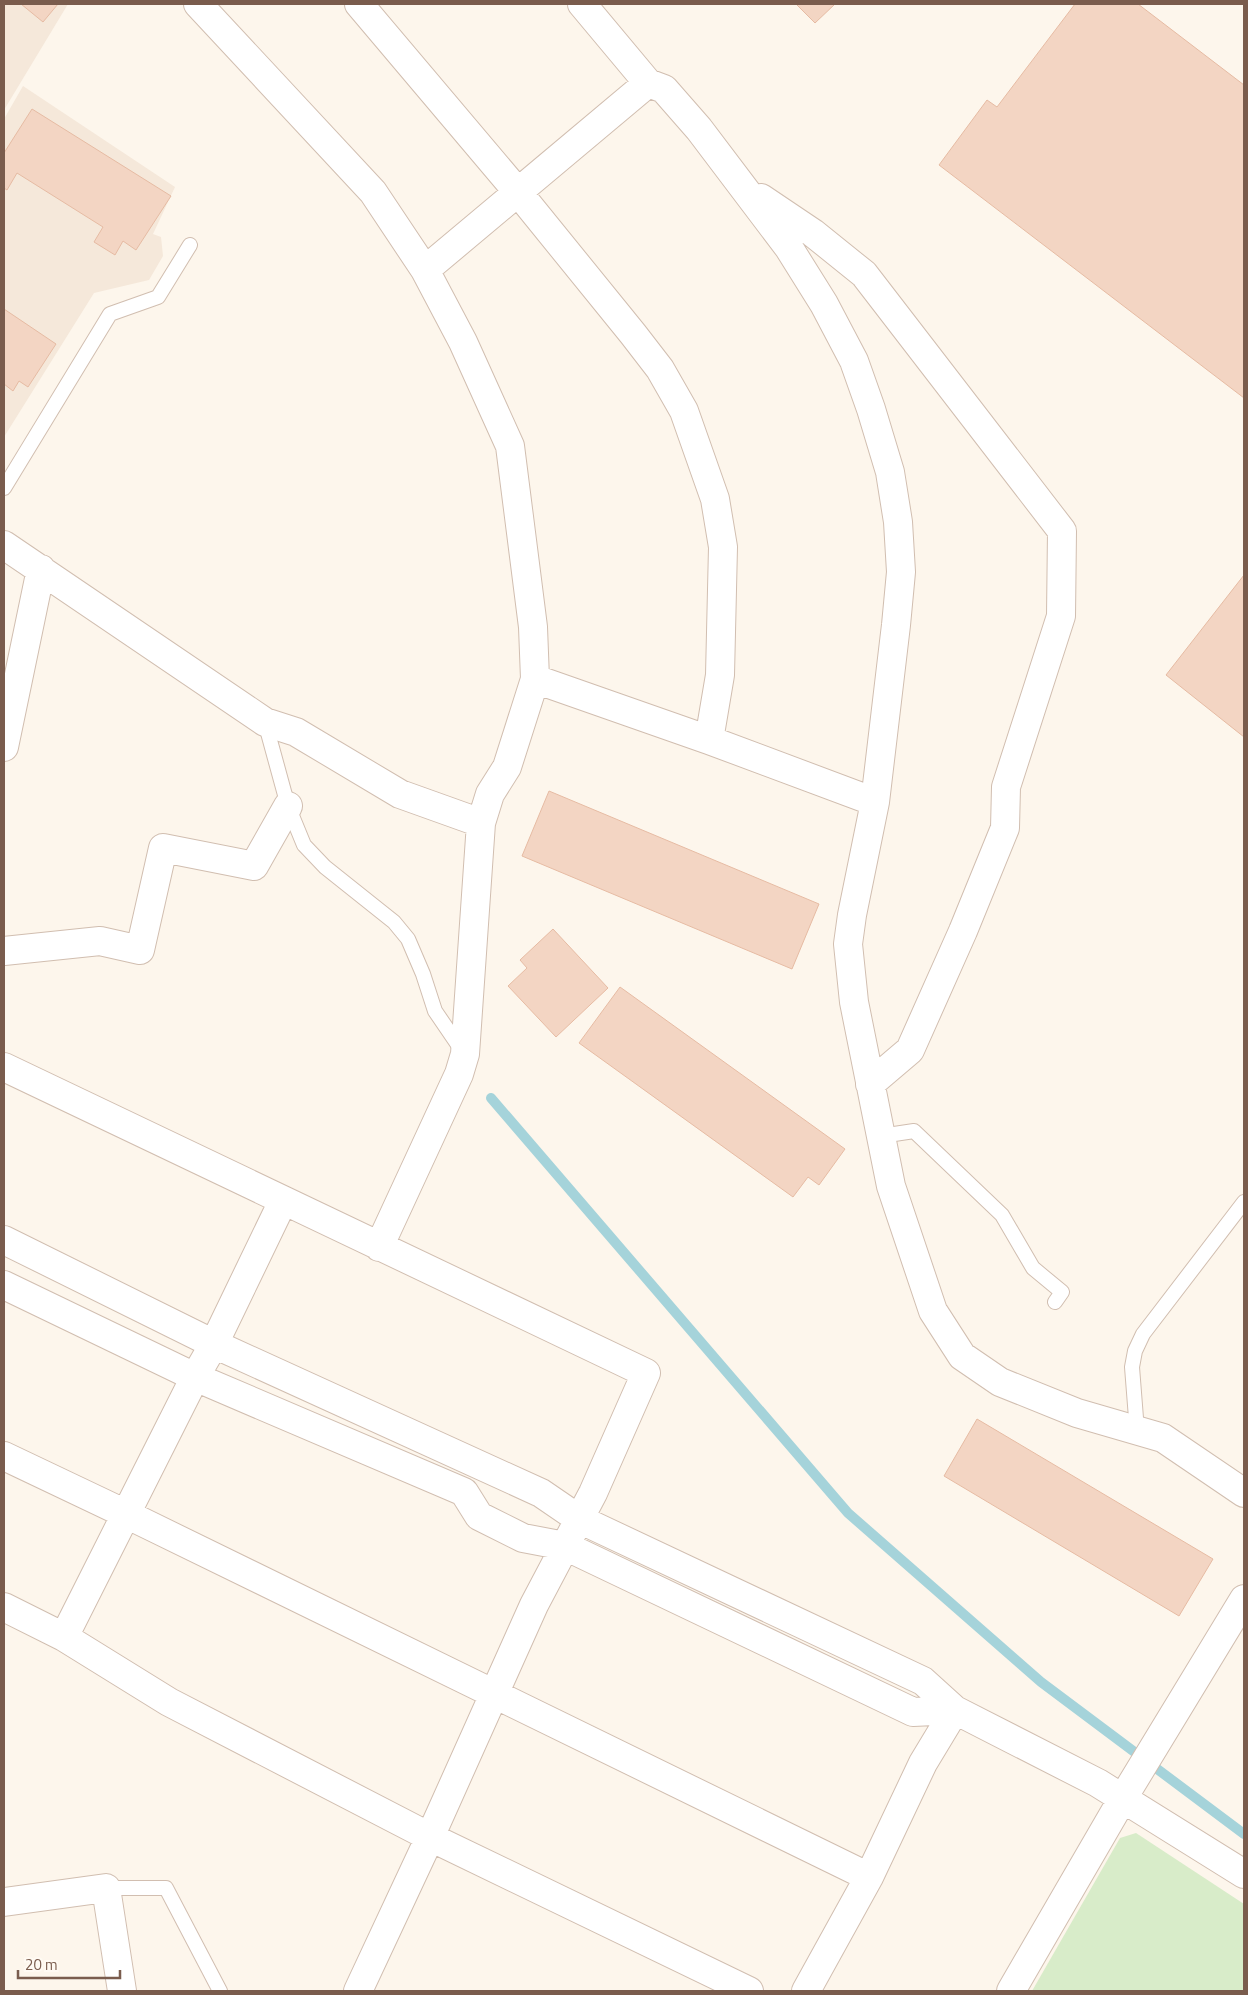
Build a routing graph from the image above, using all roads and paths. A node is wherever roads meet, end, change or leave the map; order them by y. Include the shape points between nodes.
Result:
1 (198, 4) edge
2 (359, 4) edge
3 (582, 4) edge
4 (648, 83) junction
5 (744, 186) junction
6 (518, 192) junction
7 (190, 245) dead end
8 (425, 270) junction
9 (4, 488) edge
10 (4, 545) edge
11 (42, 569) junction
12 (535, 679) junction
13 (264, 722) junction
14 (709, 740) junction
15 (4, 747) edge
16 (875, 802) junction
17 (288, 806) junction
18 (481, 823) junction
19 (4, 951) edge
20 (465, 1054) junction
21 (4, 1067) edge
22 (870, 1084) junction
23 (881, 1136) junction
24 (283, 1201) junction
25 (1244, 1202) edge
26 (4, 1240) edge
27 (379, 1247) junction
28 (4, 1285) edge
29 (1055, 1302) dead end
30 (214, 1344) junction
31 (195, 1377) junction
32 (1137, 1431) junction
33 (4, 1456) edge
34 (1244, 1493) edge
35 (126, 1514) junction
36 (579, 1519) junction
37 (565, 1546) junction
38 (1244, 1599) edge
39 (4, 1606) edge
40 (64, 1637) junction
41 (495, 1694) junction
42 (955, 1710) junction
43 (1123, 1798) junction
44 (430, 1837) junction
45 (1244, 1874) edge
46 (869, 1876) junction
47 (106, 1888) junction
48 (4, 1902) edge
49 (362, 1990) edge
50 (122, 1991) edge
51 (220, 1991) edge
52 (750, 1991) edge
53 (806, 1991) edge
54 (1010, 1991) edge

1 - 8 street via 373,192
2 - 6 street
3 - 4 street
4 - 5 street via 664,89
4 - 6 street
5 - 16 street via 789,248 829,312 854,361 890,472 898,522 900,572
5 - 22 street via 813,233 864,274 1062,531 1061,616 1006,787 1005,828 910,1050
6 - 8 street
6 - 14 street via 660,369 684,411 701,458 715,499 724,548 720,675
7 - 9 lane via 158,297 110,314
8 - 12 street via 464,342 510,446 533,627
10 - 11 street
11 - 13 street
11 - 15 street
12 - 14 street
12 - 18 street via 508,767 490,794
13 - 17 lane
13 - 18 street via 296,732 400,794
14 - 16 street
16 - 22 street via 848,944 854,1002
17 - 19 street via 254,866 163,848 140,950 100,941
17 - 20 lane via 304,844 325,867 394,922 408,939 435,1011
18 - 20 street
20 - 27 street via 459,1074
21 - 24 street
22 - 23 street
23 - 29 lane via 914,1131 1002,1215 1033,1268 1062,1292
23 - 32 street via 891,1186 933,1311 962,1356 1000,1382 1077,1413
24 - 27 street
24 - 30 street
25 - 32 lane via 1143,1334 1135,1351 1132,1367
26 - 30 street
27 - 36 street via 646,1373
28 - 31 street
30 - 31 street
30 - 36 street via 541,1494
31 - 35 street
31 - 37 street via 464,1492 479,1516 523,1538
32 - 34 street via 1163,1438
33 - 35 street
35 - 40 street
35 - 41 street
36 - 37 street
36 - 42 street via 923,1681
37 - 41 street
37 - 42 street via 913,1712
38 - 43 street
39 - 40 street
40 - 44 street via 169,1702
41 - 44 street
41 - 46 street
42 - 43 street
42 - 46 street via 922,1763
43 - 45 street
43 - 54 street
44 - 49 street
44 - 52 street
46 - 53 street
47 - 48 street
47 - 50 street
47 - 51 lane via 166,1888

